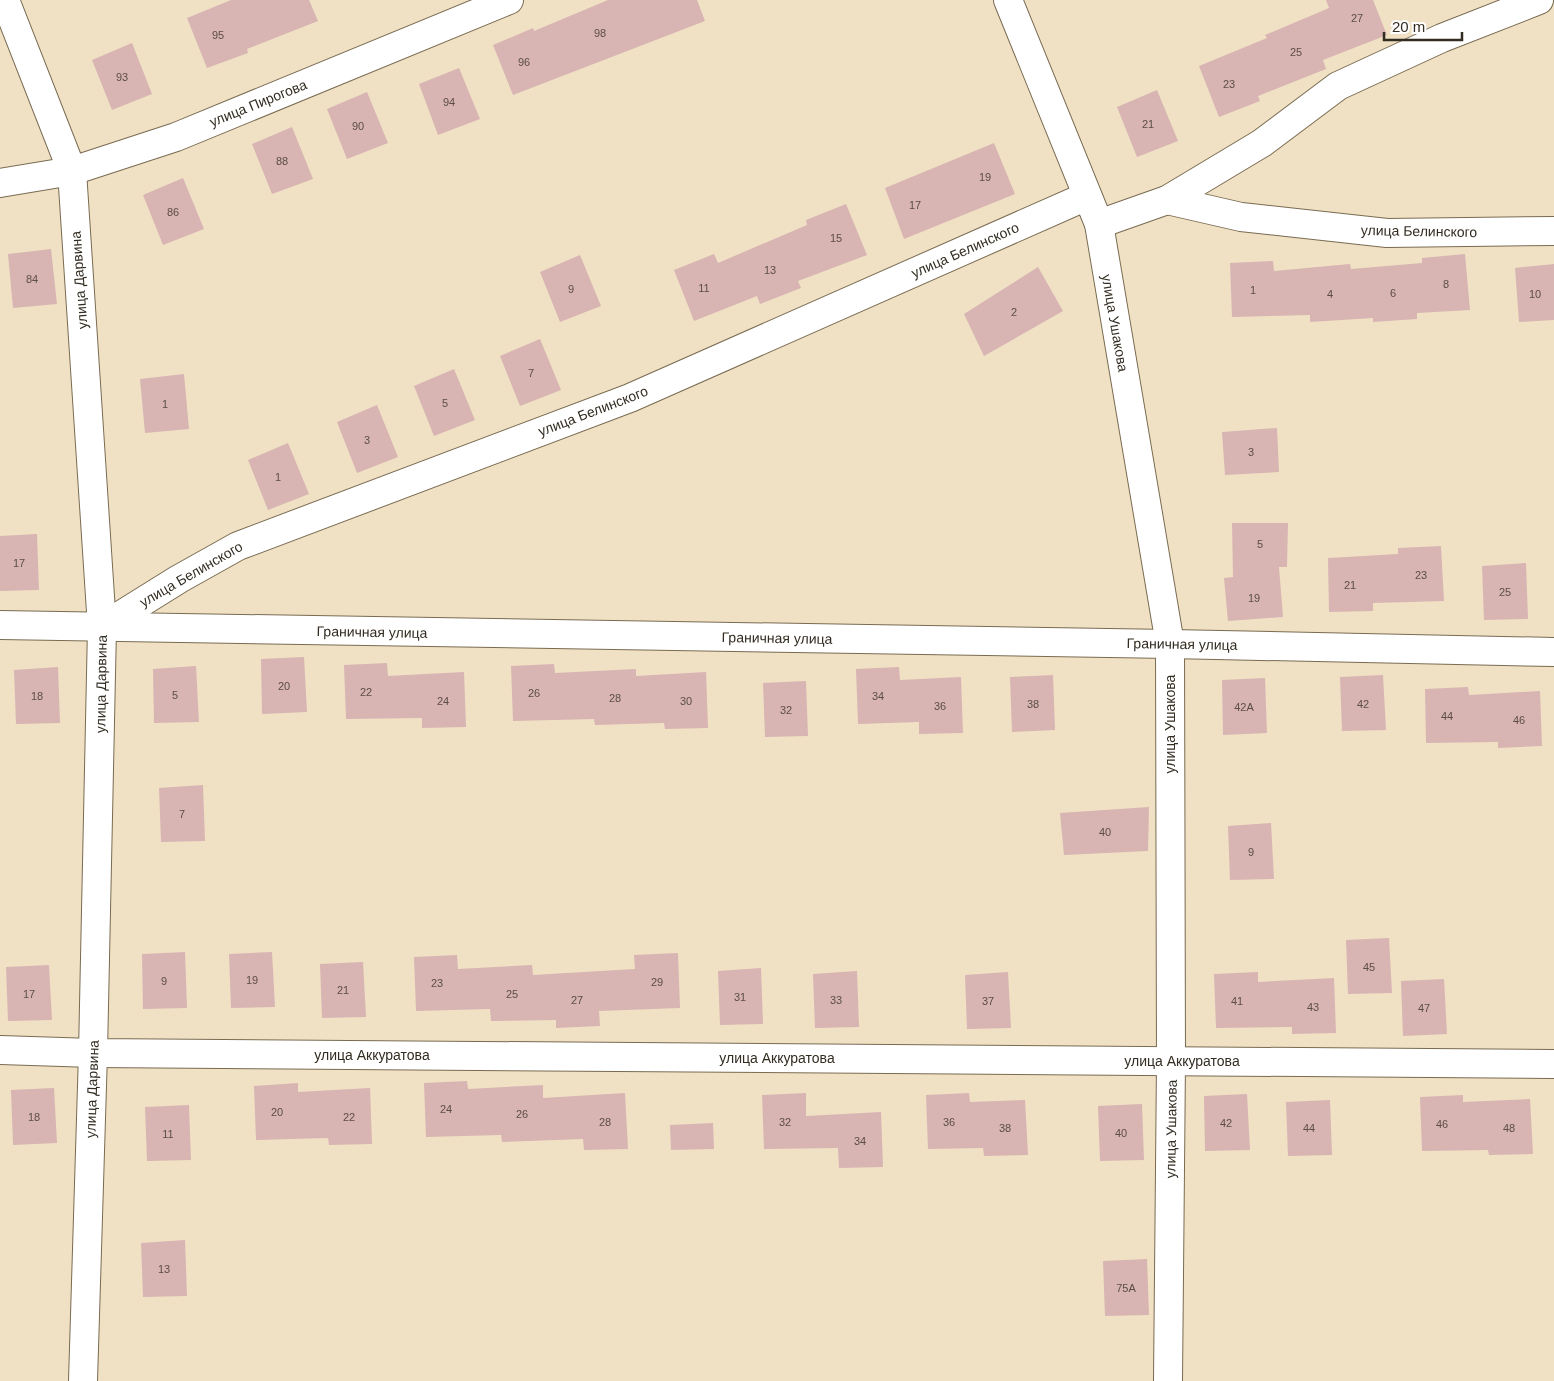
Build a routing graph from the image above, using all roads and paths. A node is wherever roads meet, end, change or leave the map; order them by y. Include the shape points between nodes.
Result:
1 (5, 0) edge
2 (509, 0) edge
3 (1008, 0) edge
4 (1539, 0) edge
5 (72, 171) junction
6 (0, 183) edge
7 (1088, 196) junction
8 (1168, 200) junction
9 (1099, 224) junction
10 (1554, 231) edge
11 (0, 625) edge
12 (102, 628) junction
13 (1170, 644) junction
14 (1554, 652) edge
15 (0, 1050) edge
16 (93, 1053) junction
17 (1171, 1061) junction
18 (1554, 1064) edge
19 (83, 1381) edge
20 (1168, 1381) edge

1 - 5 street, улица Дарвина
2 - 5 street, улица Пирогова via 176,137
3 - 7 street, улица Ушакова
4 - 8 street via 1442,38 1338,86 1262,143
5 - 6 street, улица Пирогова
5 - 12 street, улица Дарвина
7 - 9 street, улица Ушакова
7 - 12 street, улица Белинского via 630,398 238,546
8 - 9 street
8 - 10 street, улица Белинского via 1241,217 1387,233
9 - 13 street, улица Ушакова
11 - 12 street, Граничная улица
12 - 13 street, Граничная улица
12 - 16 street, улица Дарвина
13 - 14 street, Граничная улица
13 - 17 street, улица Ушакова
15 - 16 street, улица Аккуратова
16 - 17 street, улица Аккуратова
16 - 19 street, улица Дарвина
17 - 18 street, улица Аккуратова
17 - 20 street, улица Ушакова

